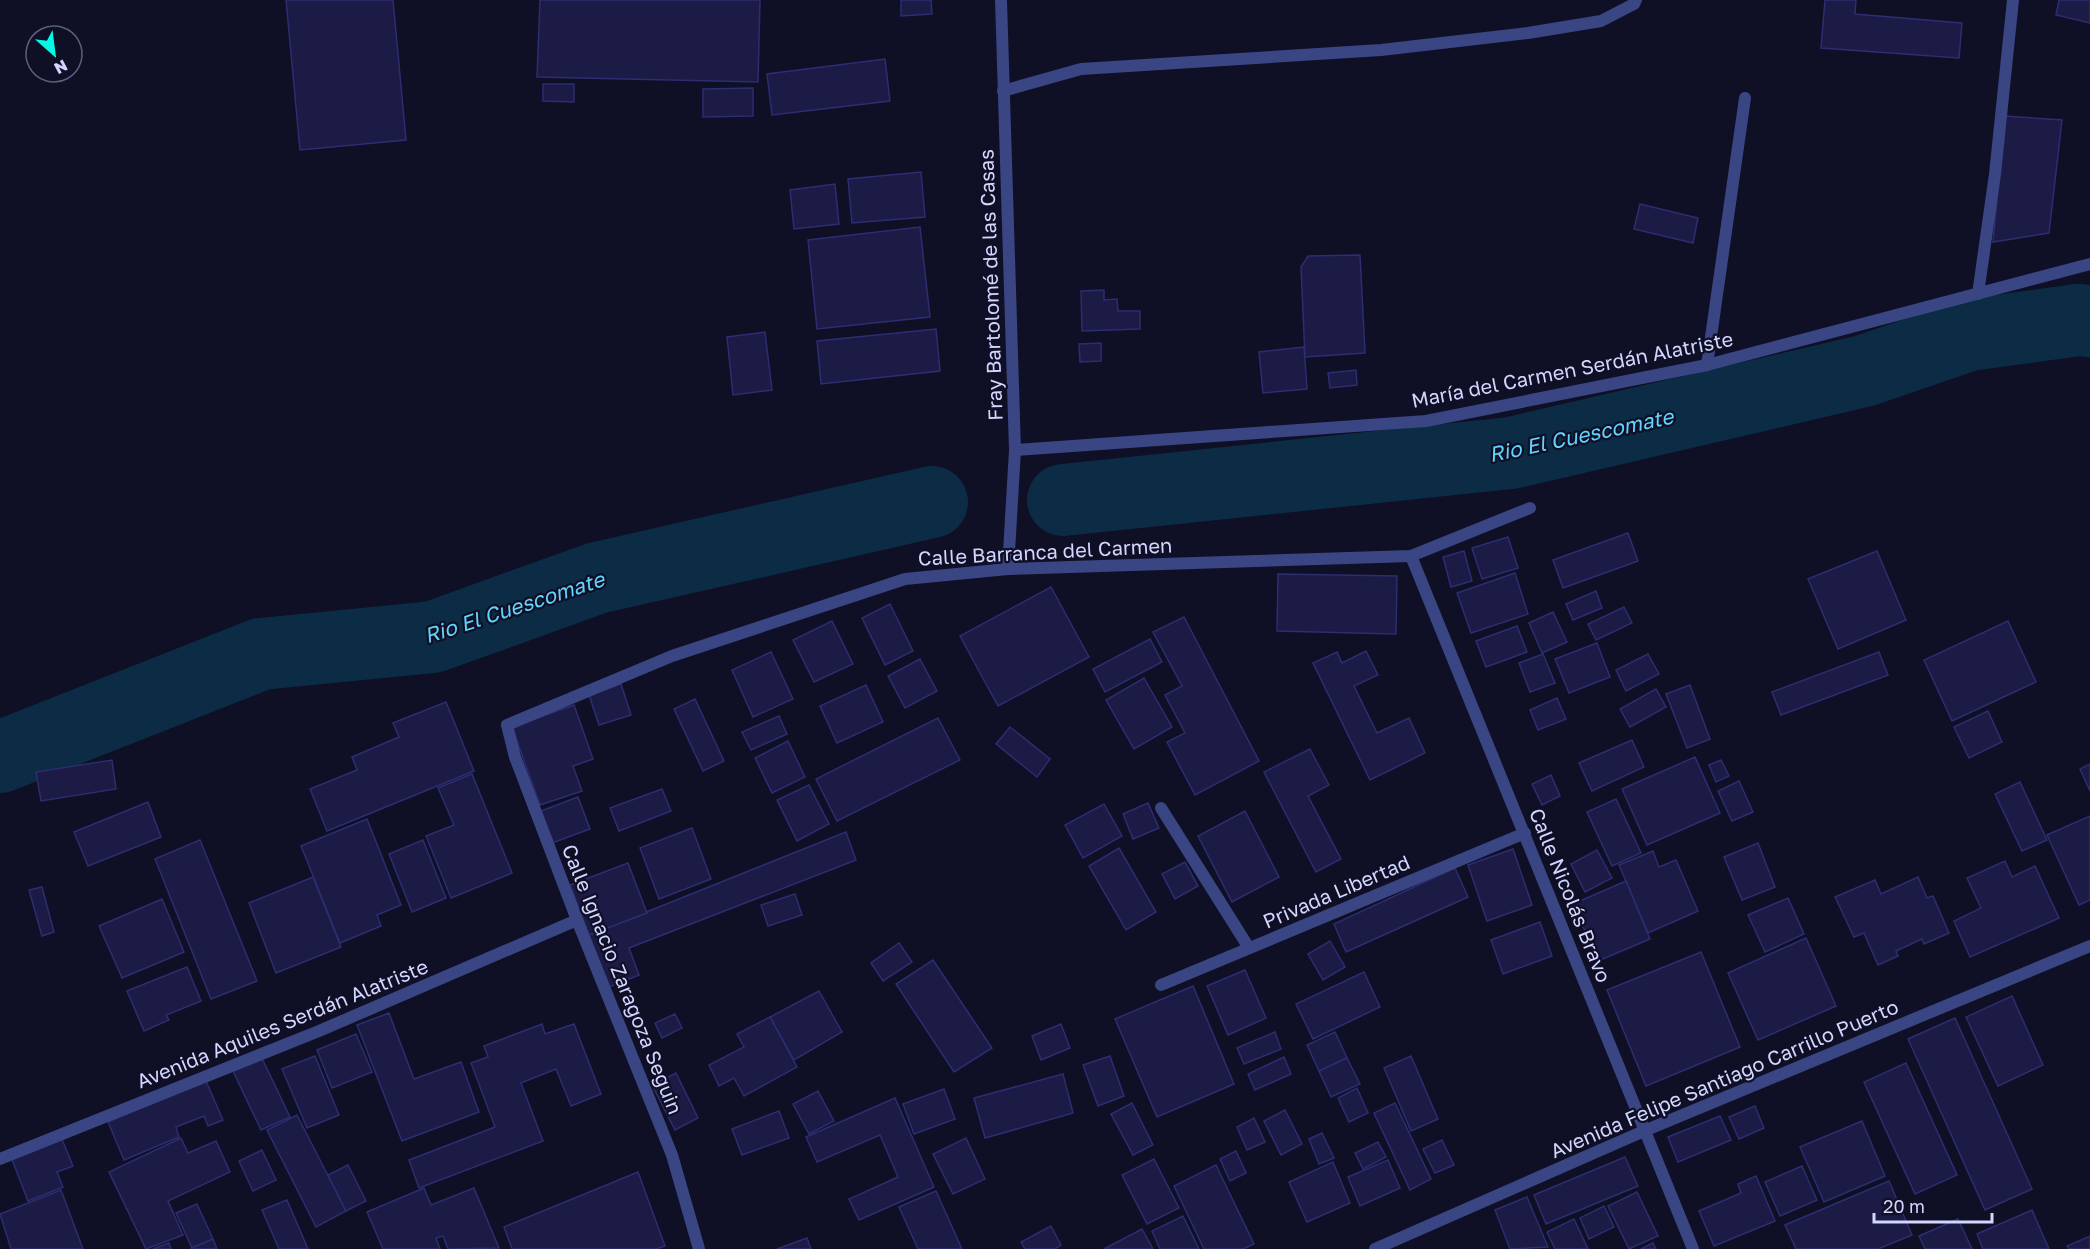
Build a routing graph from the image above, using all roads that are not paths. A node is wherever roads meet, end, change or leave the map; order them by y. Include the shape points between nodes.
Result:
1 (1002, 0) edge
2 (1636, 0) edge
3 (2013, 0) edge
4 (1003, 90) junction
5 (1745, 98) dead end
6 (2090, 264) edge
7 (1978, 294) junction
8 (1707, 365) junction
9 (1015, 450) junction
10 (1530, 508) dead end
11 (1411, 555) junction
12 (1008, 569) junction
13 (507, 725) joint
14 (1161, 808) dead end
15 (1525, 833) junction
16 (577, 920) junction
17 (2090, 946) edge
18 (1249, 948) junction
19 (1161, 985) dead end
20 (1644, 1131) junction
21 (0, 1159) edge
22 (699, 1249) edge
23 (1375, 1249) edge
24 (1693, 1249) edge

1 - 4 street, Fray Bartolomé de las Casas
2 - 4 street via 1601,21 1528,33 1381,50 1081,69
3 - 7 street
4 - 9 street, Fray Bartolomé de las Casas
5 - 8 street
6 - 7 street, María del Carmen Serdán Alatriste
7 - 8 street, María del Carmen Serdán Alatriste
8 - 9 street, María del Carmen Serdán Alatriste via 1426,421
9 - 12 street, Fray Bartolomé de las Casas
10 - 11 street, Calle Barranca del Carmen
11 - 12 street, Calle Barranca del Carmen
11 - 15 street, Calle Nicolás Bravo
12 - 13 street, Calle Barranca del Carmen via 905,579 672,656
13 - 16 street, Calle Ignacio Zaragoza Seguin via 515,757
14 - 18 street
15 - 18 street, Privada Libertad
15 - 20 street, Calle Nicolás Bravo
16 - 21 street, Avenida Aquiles Serdán Alatriste via 320,1031
16 - 22 street, Calle Ignacio Zaragoza Seguin via 672,1155
17 - 20 street, Avenida Felipe Santiago Carrillo Puerto
18 - 19 street, Privada Libertad
20 - 23 street, Avenida Felipe Santiago Carrillo Puerto
20 - 24 street, Calle Nicolás Bravo

